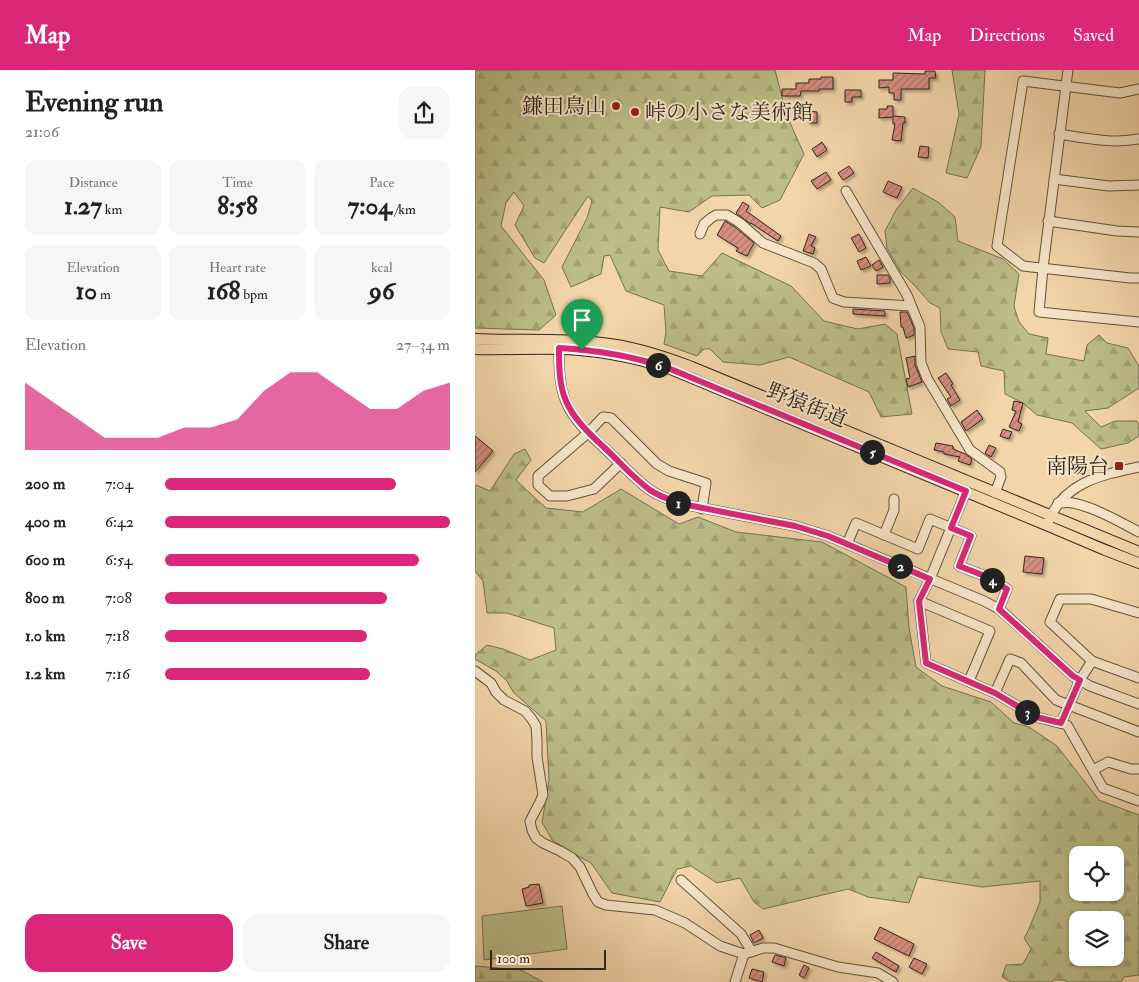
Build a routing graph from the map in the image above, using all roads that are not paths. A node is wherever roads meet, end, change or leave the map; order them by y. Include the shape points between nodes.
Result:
1 (1068, 70) edge
2 (1066, 86) junction
3 (1139, 89) edge
4 (1059, 134) junction
5 (1139, 139) edge
6 (1054, 179) junction
7 (1139, 184) edge
8 (845, 191) dead end
9 (1048, 221) junction
10 (1139, 232) edge
11 (700, 234) dead end
12 (1043, 268) junction
13 (1139, 278) edge
14 (911, 306) junction
15 (1139, 322) edge
16 (475, 340) edge
17 (559, 348) junction
18 (475, 349) edge
19 (589, 432) junction
20 (621, 463) junction
21 (1139, 467) edge
22 (966, 491) junction
23 (995, 493) junction
24 (894, 499) dead end
25 (1057, 503) junction
26 (702, 508) junction
27 (1048, 520) junction
28 (951, 528) junction
29 (1139, 532) edge
30 (884, 535) junction
31 (847, 544) junction
32 (1139, 552) edge
33 (1139, 563) edge
34 (930, 579) junction
35 (919, 601) junction
36 (999, 609) junction
37 (1139, 613) edge
38 (1092, 661) junction
39 (475, 671) edge
40 (1139, 678) edge
41 (1080, 680) junction
42 (969, 681) junction
43 (995, 693) junction
44 (1139, 704) edge
45 (1070, 705) junction
46 (1061, 723) junction
47 (1139, 732) edge
48 (1139, 769) edge
49 (1093, 770) junction
50 (1139, 801) edge
51 (681, 880) dead end
52 (748, 953) junction
53 (735, 982) edge
54 (893, 982) edge

1 - 2 street
2 - 3 street via 1120,93
2 - 4 street
2 - 12 street via 1023,81 997,246 1023,266
4 - 5 street via 1103,140
4 - 6 street
6 - 7 street via 1109,186
6 - 9 street
8 - 14 street
9 - 10 street
9 - 12 street
11 - 14 street via 711,218 727,215 763,244 814,263 821,269 833,298 844,302
12 - 13 street
12 - 15 street via 1039,312
14 - 23 street via 920,327 921,363 927,378 970,450 1000,472
16 - 23 main road, 野猿街道 via 590,342 659,355
17 - 18 main road, 野猿街道
17 - 19 street via 562,389 573,415
17 - 22 main road, 野猿街道 via 635,358 668,368
19 - 20 street
19 - 20 street via 538,476 538,485 550,496 567,496 594,489
19 - 26 street via 603,417 611,418 657,464 706,483
20 - 26 street via 640,482 666,499
21 - 25 street via 1090,480
22 - 27 main road, 野猿街道
22 - 28 street
23 - 27 main road, 野猿街道
24 - 30 street via 894,510
25 - 27 street
25 - 29 street via 1072,502
26 - 31 street via 795,526
27 - 32 main road, 野猿街道
27 - 33 main road, 野猿街道 via 1105,550
28 - 30 street via 930,519 918,549
28 - 34 street
28 - 36 street via 971,536 959,566 1007,589
30 - 31 street via 856,523
31 - 34 street
34 - 35 street
34 - 36 street
35 - 42 street via 926,663
35 - 42 street via 990,630
36 - 41 street
37 - 38 street via 1091,599 1060,599 1050,622
38 - 40 street
38 - 41 street
39 - 52 street via 491,683 504,700 525,711 536,726 543,795 530,821 536,838 571,858 580,867 598,902 655,910 685,923 720,946
41 - 44 street
41 - 45 street
42 - 43 street
43 - 45 street via 1010,659 1021,663 1056,700
43 - 46 street via 1036,717
45 - 46 street
45 - 47 street
46 - 49 street via 1067,725
48 - 49 street via 1108,762
49 - 50 street via 1103,788
51 - 52 street via 741,934
52 - 53 street
52 - 54 street via 774,948 838,968 878,973

